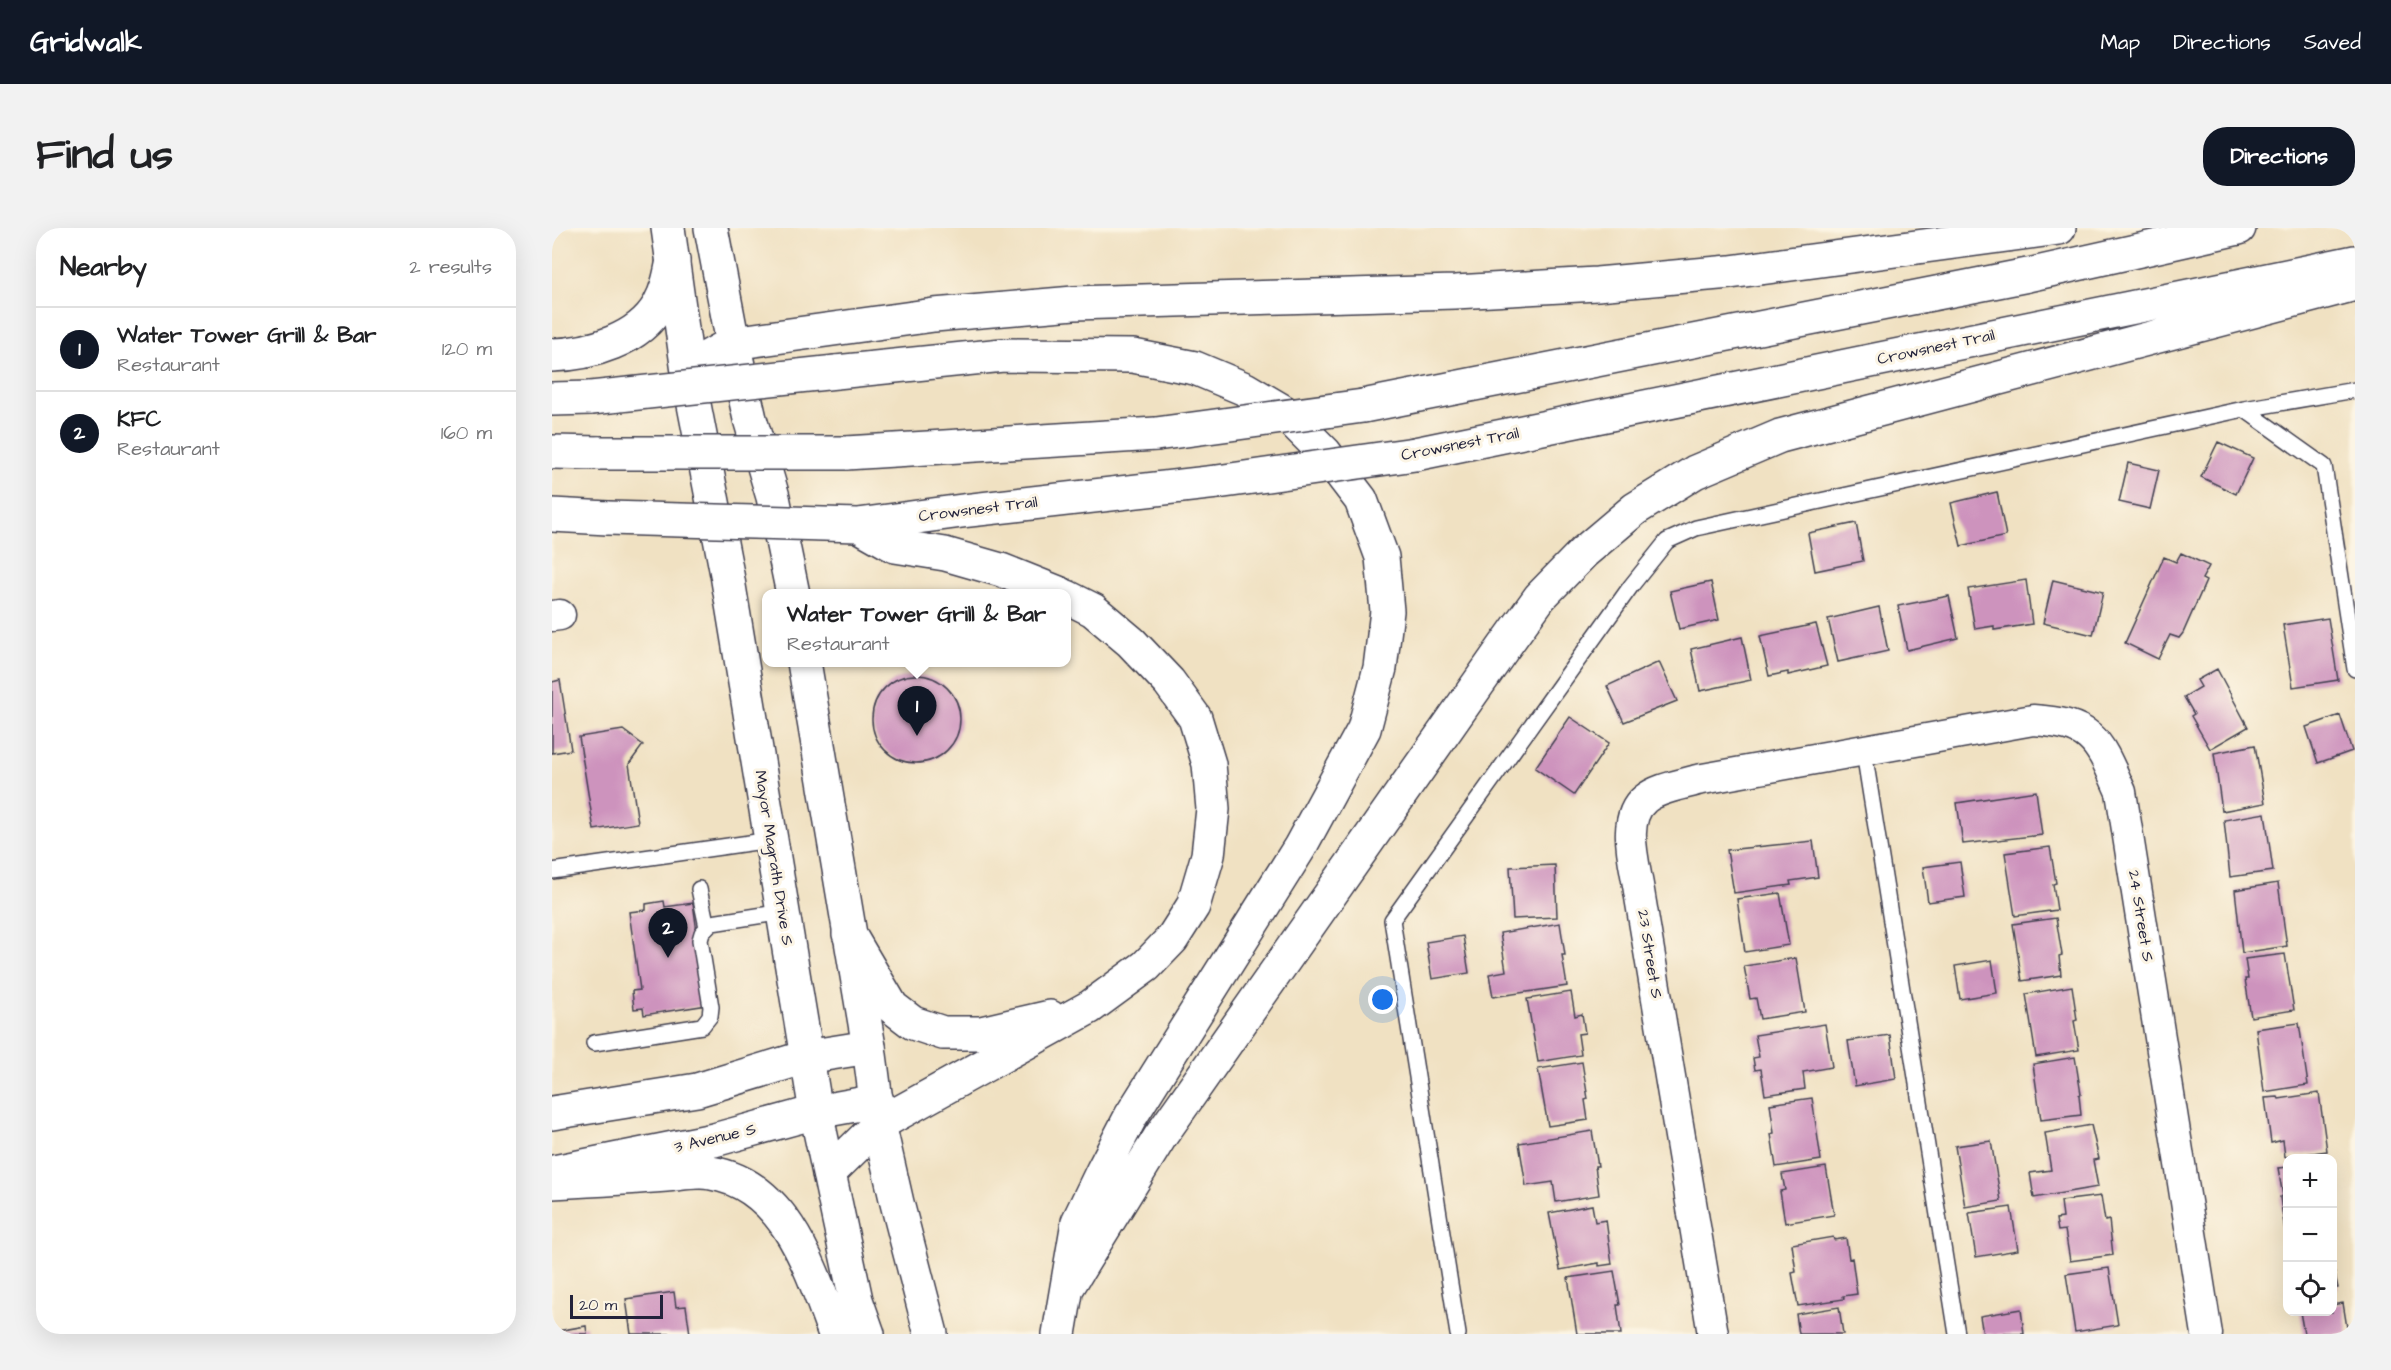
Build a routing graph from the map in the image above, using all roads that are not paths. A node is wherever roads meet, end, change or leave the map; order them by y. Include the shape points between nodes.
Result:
1 (668, 228) edge
2 (711, 228) edge
3 (2059, 228) edge
4 (2239, 228) edge
5 (673, 260) junction
6 (2355, 262) edge
7 (2355, 284) edge
8 (733, 343) junction
9 (552, 355) edge
10 (689, 379) junction
11 (2355, 390) edge
12 (552, 399) edge
13 (2244, 409) junction
14 (552, 452) edge
15 (556, 516) edge
16 (858, 525) junction
17 (792, 589) edge
18 (1048, 589) edge
19 (1071, 599) edge
20 (805, 667) edge
21 (2355, 669) edge
22 (1864, 752) junction
23 (771, 840) junction
24 (552, 871) edge
25 (699, 889) dead end
26 (783, 912) junction
27 (707, 927) junction
28 (849, 934) junction
29 (1090, 1007) junction
30 (594, 1043) dead end
31 (869, 1047) junction
32 (806, 1057) junction
33 (816, 1112) junction
34 (878, 1112) junction
35 (552, 1113) edge
36 (552, 1172) edge
37 (829, 1173) junction
38 (552, 1182) edge
39 (1067, 1288) junction
40 (835, 1334) edge
41 (867, 1334) edge
42 (931, 1334) edge
43 (1059, 1334) edge
44 (1458, 1334) edge
45 (1713, 1334) edge
46 (1957, 1334) edge
47 (2207, 1334) edge

1 - 5 main road, Mayor Magrath Drive S
2 - 8 main road
3 - 8 main road via 1730,272 1597,284 1074,303 934,315
4 - 14 main road, bridge via 2016,278 1363,406 1156,434 846,453
5 - 9 main road via 661,303 638,327 613,343
5 - 10 main road, Mayor Magrath Drive S
6 - 16 main road, Crowsnest Trail, bridge via 1415,454
7 - 39 main road via 1780,436 1695,472 1635,508 1540,597 1160,1137
8 - 10 main road via 708,357
8 - 17 main road
10 - 23 main road, Mayor Magrath Drive S via 727,574
11 - 13 lane
12 - 39 main road, bridge via 1003,355 1133,356 1195,368 1245,389 1284,412 1325,453 1361,500 1382,558 1387,611 1380,668 1364,729 1300,847 1131,1116 1078,1222
13 - 21 lane via 2324,466
13 - 44 lane via 1696,528 1667,540 1392,920
15 - 16 main road, Crowsnest Trail, bridge
16 - 18 main road via 895,546 945,554
19 - 29 main road via 1093,610 1131,642 1169,682 1195,718 1209,764 1213,809 1208,855 1193,906 1172,939 1146,966
20 - 28 main road
22 - 45 street, 23 Street S via 1697,780 1646,798 1634,812 1634,859
22 - 46 lane
22 - 47 street, 24 Street S via 2033,720 2082,729 2105,757 2121,792
23 - 24 lane
23 - 26 main road, Mayor Magrath Drive S
25 - 27 lane
26 - 27 lane via 726,920
26 - 32 main road, Mayor Magrath Drive S
27 - 30 lane via 700,940 711,1007 702,1026
28 - 29 main road via 892,1007 913,1023 943,1033 981,1033
28 - 31 main road
29 - 34 main road
31 - 32 main road
31 - 34 main road
32 - 33 main road, Mayor Magrath Drive S
32 - 35 main road via 697,1090
33 - 34 main road, 3 Avenue S
33 - 36 main road, 3 Avenue S via 714,1140
33 - 37 main road, Mayor Magrath Drive S
34 - 37 main road
34 - 42 main road
37 - 41 main road, Mayor Magrath Drive S
38 - 40 main road via 710,1172 746,1184 772,1205 792,1236 809,1265
39 - 43 main road

